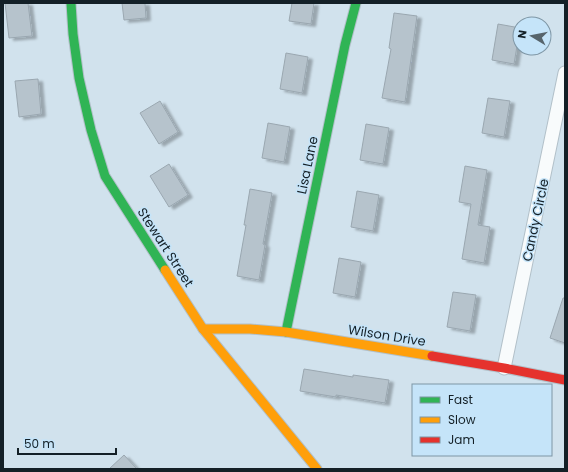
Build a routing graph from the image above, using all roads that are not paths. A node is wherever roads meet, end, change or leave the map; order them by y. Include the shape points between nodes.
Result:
1 (71, 3) edge
2 (356, 3) edge
3 (565, 73) edge
4 (204, 329) junction
5 (286, 332) junction
6 (504, 368) junction
7 (565, 380) edge
8 (317, 469) edge

1 - 4 street, Stewart Street via 79,78 105,176
2 - 5 street, Lisa Lane via 345,45
3 - 6 street, Candy Circle
4 - 5 street, Wilson Drive via 250,328
4 - 8 street, Stewart Street
5 - 6 street, Wilson Drive
6 - 7 street, Wilson Drive

